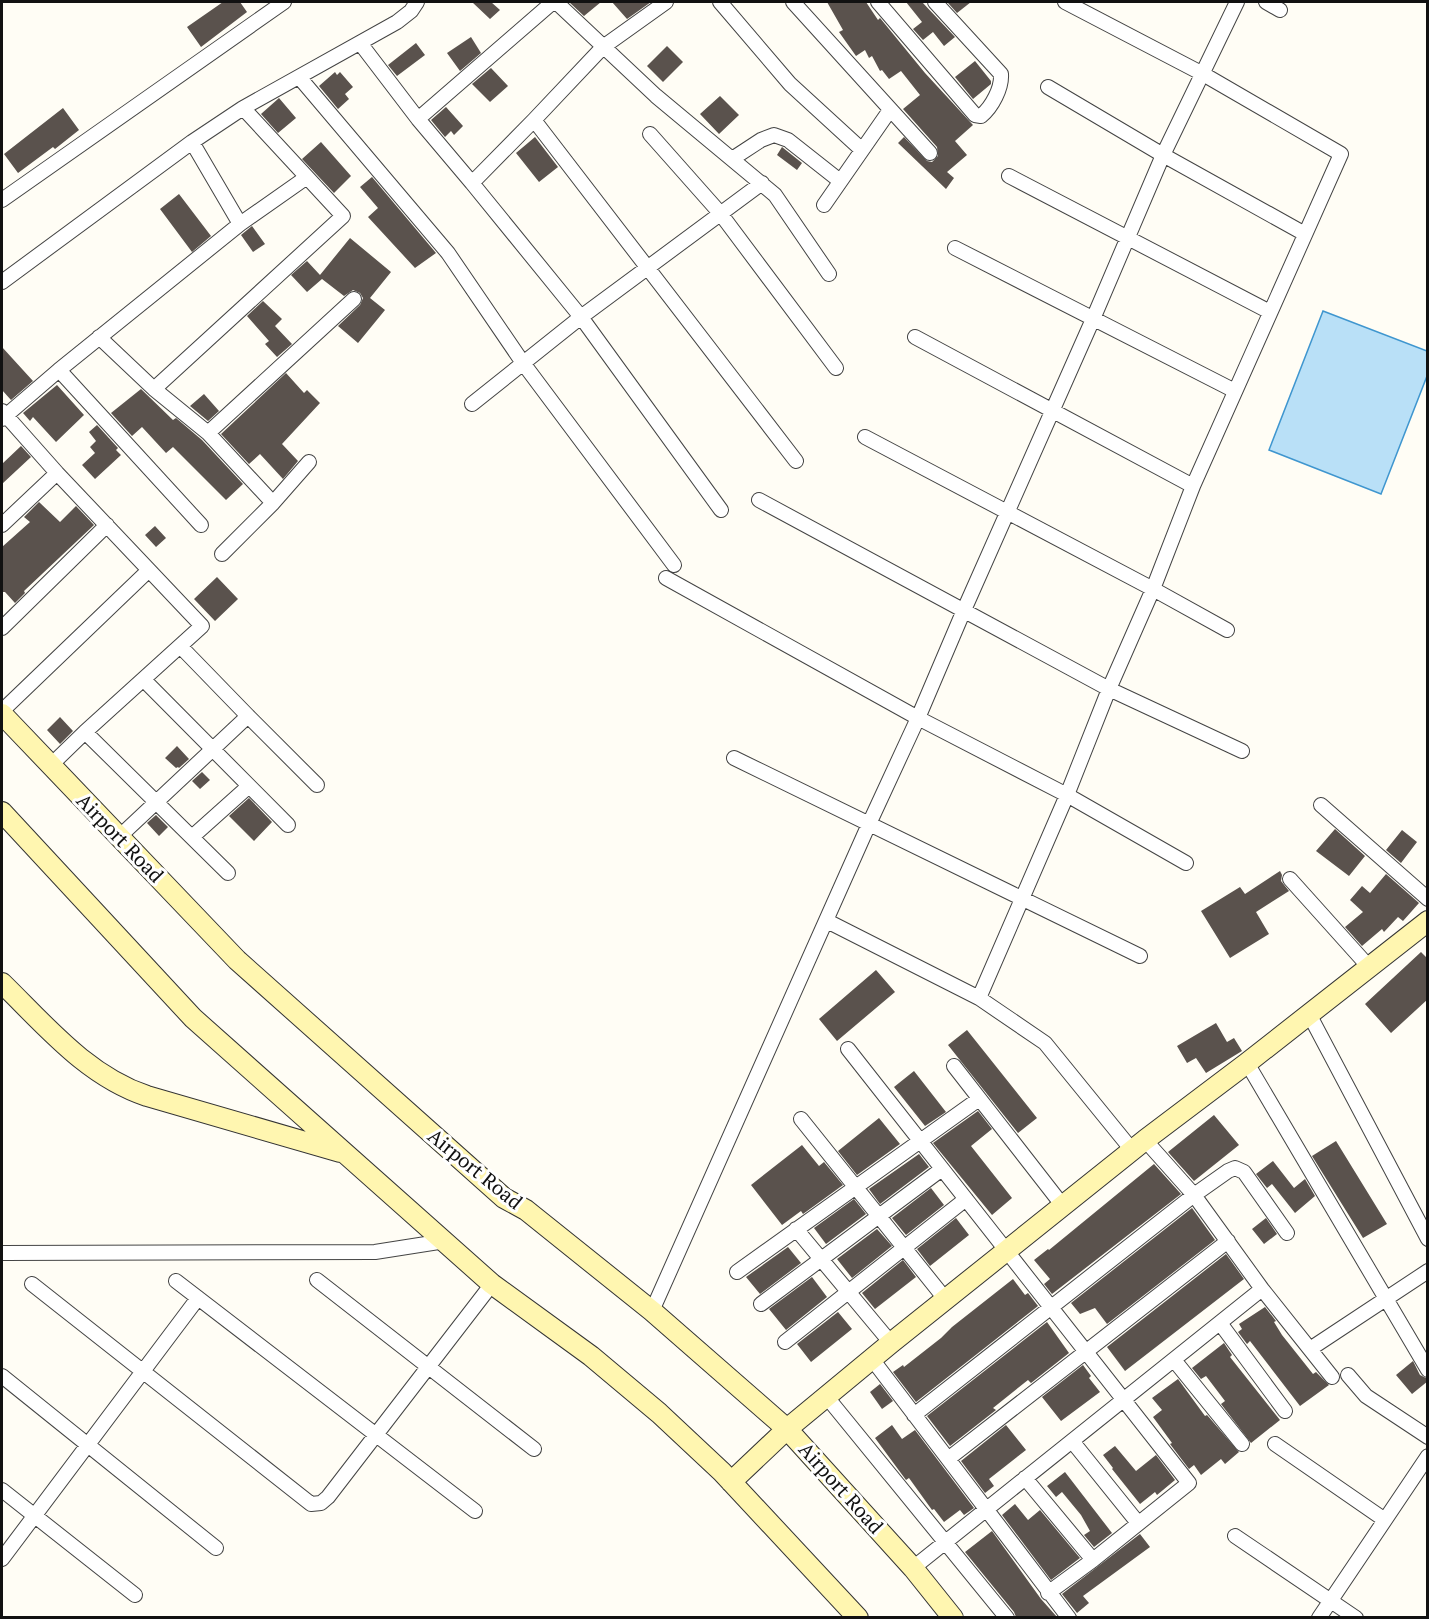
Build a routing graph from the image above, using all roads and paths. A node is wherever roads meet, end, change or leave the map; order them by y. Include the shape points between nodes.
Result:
1 (284, 2) edge
2 (417, 2) edge
3 (555, 2) edge
4 (666, 2) edge
5 (720, 2) edge
6 (793, 2) edge
7 (878, 2) edge
8 (935, 2) edge
9 (1065, 2) edge
10 (1237, 2) edge
11 (1266, 2) edge
12 (1280, 10) dead end
13 (360, 43) junction
14 (603, 47) junction
15 (1203, 74) junction
16 (299, 77) junction
17 (1048, 87) dead end
18 (243, 108) junction
19 (890, 110) junction
20 (418, 119) junction
21 (534, 120) junction
22 (650, 134) dead end
23 (192, 142) junction
24 (862, 150) junction
25 (930, 153) dead end
26 (1163, 155) junction
27 (732, 159) junction
28 (1009, 176) dead end
29 (307, 177) junction
30 (840, 181) junction
31 (472, 183) junction
32 (762, 183) junction
33 (2, 200) edge
34 (824, 205) dead end
35 (720, 213) junction
36 (240, 224) junction
37 (1305, 234) junction
38 (1128, 238) junction
39 (955, 248) dead end
40 (648, 267) junction
41 (829, 274) dead end
42 (2, 282) edge
43 (354, 299) dead end
44 (1270, 312) junction
45 (581, 317) junction
46 (1094, 319) junction
47 (99, 337) junction
48 (915, 338) dead end
49 (523, 363) junction
50 (836, 368) dead end
51 (59, 370) junction
52 (154, 389) junction
53 (1235, 391) junction
54 (472, 404) dead end
55 (1052, 411) junction
56 (3, 415) edge
57 (208, 434) junction
58 (865, 437) dead end
59 (796, 461) dead end
60 (309, 462) dead end
61 (57, 473) junction
62 (1193, 486) junction
63 (759, 500) dead end
64 (273, 503) junction
65 (721, 510) dead end
66 (1007, 513) junction
67 (2, 525) edge
68 (107, 525) junction
69 (201, 525) dead end
70 (222, 554) dead end
71 (674, 565) dead end
72 (149, 570) junction
73 (666, 578) dead end
74 (1153, 589) junction
75 (964, 610) junction
76 (2, 628) edge
77 (1227, 630) dead end
78 (181, 647) junction
79 (144, 680) junction
80 (1109, 689) junction
81 (2, 712) edge
82 (248, 716) junction
83 (918, 718) junction
84 (85, 732) junction
85 (213, 747) junction
86 (1242, 751) dead end
87 (734, 758) dead end
88 (50, 766) junction
89 (317, 785) dead end
90 (249, 786) junction
91 (1067, 795) junction
92 (157, 803) junction
93 (1321, 805) dead end
94 (2, 812) edge
95 (868, 824) junction
96 (288, 825) dead end
97 (119, 837) junction
98 (192, 837) junction
99 (1186, 863) dead end
100 (228, 873) dead end
101 (1290, 879) dead end
102 (1023, 898) junction
103 (1428, 899) edge
104 (827, 921) junction
105 (1428, 921) edge
106 (1140, 956) dead end
107 (1369, 967) junction
108 (2, 983) edge
109 (979, 998) junction
110 (1309, 1014) junction
111 (848, 1049) dead end
112 (1247, 1063) junction
113 (954, 1066) dead end
114 (979, 1099) junction
115 (801, 1119) dead end
116 (920, 1141) junction
117 (1138, 1145) junction
118 (347, 1154) junction
119 (942, 1168) junction
120 (855, 1187) junction
121 (1194, 1194) junction
122 (966, 1199) junction
123 (1063, 1206) junction
124 (879, 1216) junction
125 (796, 1229) junction
126 (1287, 1233) dead end
127 (1428, 1239) edge
128 (445, 1241) junction
129 (1228, 1241) junction
130 (904, 1248) junction
131 (1007, 1251) junction
132 (2, 1253) edge
133 (821, 1259) junction
134 (1428, 1270) edge
135 (737, 1272) dead end
136 (317, 1280) dead end
137 (176, 1281) dead end
138 (32, 1284) dead end
139 (492, 1284) junction
140 (1262, 1289) junction
141 (848, 1292) junction
142 (198, 1298) junction
143 (1386, 1298) junction
144 (946, 1300) junction
145 (761, 1304) dead end
146 (1051, 1307) junction
147 (652, 1311) junction
148 (1220, 1323) junction
149 (785, 1342) dead end
150 (891, 1343) junction
151 (1310, 1349) junction
152 (1086, 1352) junction
153 (872, 1359) junction
154 (1174, 1360) junction
155 (428, 1366) junction
156 (1428, 1370) edge
157 (143, 1371) junction
158 (1348, 1375) dead end
159 (2, 1376) edge
160 (1332, 1377) dead end
161 (826, 1396) junction
162 (1124, 1400) junction
163 (1285, 1411) dead end
164 (914, 1415) junction
165 (787, 1429) junction
166 (376, 1435) junction
167 (1428, 1437) edge
168 (1072, 1441) junction
169 (1242, 1444) dead end
170 (1275, 1444) dead end
171 (88, 1445) junction
172 (534, 1449) dead end
173 (1428, 1456) edge
174 (948, 1459) junction
175 (1025, 1478) junction
176 (731, 1482) junction
177 (2, 1490) edge
178 (986, 1510) junction
179 (475, 1511) dead end
180 (34, 1515) junction
181 (1384, 1520) junction
182 (1138, 1523) junction
183 (1235, 1536) dead end
184 (945, 1542) junction
185 (216, 1548) dead end
186 (2, 1559) edge
187 (1093, 1560) junction
188 (913, 1568) junction
189 (1048, 1593) junction
190 (135, 1594) dead end
191 (1330, 1600) junction
192 (858, 1617) edge
193 (953, 1617) edge
194 (1007, 1617) edge
195 (1069, 1617) edge
196 (1319, 1617) edge
197 (1356, 1617) edge

1 - 33 street
2 - 13 street via 397,22
3 - 14 street
3 - 20 street
4 - 14 street
5 - 24 street via 790,84
6 - 19 street
7 - 8 street via 975,115 981,116 1002,82 1001,74
9 - 15 street
10 - 15 street
11 - 12 street
13 - 16 street
13 - 20 street
14 - 21 street
14 - 27 street
15 - 26 street
15 - 37 street via 1341,154
16 - 18 street
16 - 49 street via 448,253
17 - 26 street
18 - 23 street
18 - 29 street
19 - 24 street
19 - 25 street
20 - 31 street
21 - 31 street
21 - 40 street
22 - 35 street
23 - 36 street
23 - 42 street
24 - 30 street
26 - 37 street
26 - 38 street
27 - 30 street via 774,135 788,140
27 - 32 street
28 - 38 street
29 - 36 street
29 - 52 street via 343,216
30 - 34 street
31 - 45 street
32 - 35 street
32 - 41 street via 784,206
35 - 40 street
35 - 50 street
36 - 47 street
37 - 44 street
38 - 44 street
38 - 46 street
39 - 46 street
40 - 45 street
40 - 59 street
43 - 57 street
44 - 53 street
45 - 49 street
45 - 65 street
46 - 53 street
46 - 55 street
47 - 51 street
47 - 52 street
48 - 55 street
49 - 54 street
49 - 71 street
51 - 56 street
51 - 69 street
52 - 57 street
53 - 62 street
55 - 62 street
55 - 66 street
56 - 61 street
57 - 64 street
58 - 66 street
60 - 64 street
61 - 67 street
61 - 68 street
62 - 74 street
63 - 75 street
64 - 70 street
66 - 74 street
66 - 75 street
68 - 72 street
68 - 76 street
72 - 78 street via 202,626
72 - 81 street
73 - 83 street
74 - 77 street
74 - 80 street
75 - 80 street
75 - 83 street
78 - 79 street
78 - 82 street
79 - 84 street
79 - 85 street
80 - 86 street
80 - 91 street
81 - 88 main road, Airport Road
82 - 85 street
82 - 89 street
83 - 91 street
83 - 95 street
84 - 88 street
84 - 92 street
85 - 90 street
85 - 92 street
87 - 95 street
88 - 97 main road, Airport Road
90 - 96 street
90 - 98 street
91 - 99 street
91 - 102 street
92 - 97 street
92 - 98 street
93 - 103 street
94 - 118 main road via 193,1018
95 - 102 street
95 - 104 street
97 - 147 main road, Airport Road via 237,960 310,1026 504,1198 526,1210
98 - 100 street
101 - 107 street
102 - 106 street
102 - 109 street
104 - 109 street
104 - 147 street
105 - 107 main road
107 - 110 main road
108 - 118 main road via 75,1055 117,1084
109 - 117 street via 1045,1043
110 - 112 main road
110 - 127 street
111 - 116 street
112 - 117 main road
112 - 143 street
113 - 114 street
114 - 116 street
114 - 123 street
115 - 120 street
116 - 119 street
116 - 120 street
117 - 121 street
117 - 123 main road
118 - 128 main road
119 - 122 street
119 - 124 street
120 - 124 street
120 - 125 street
121 - 126 street via 1235,1168 1244,1172
121 - 129 street
121 - 146 street
122 - 130 street
122 - 131 street
123 - 131 main road
124 - 130 street
124 - 133 street
125 - 133 street
125 - 135 street
128 - 132 street via 375,1252
128 - 139 main road
129 - 140 street
129 - 152 street
130 - 141 street
130 - 144 street
131 - 144 main road
131 - 146 street
133 - 141 street
133 - 145 street
134 - 143 street
136 - 155 street
137 - 142 street
138 - 157 street
139 - 155 street
139 - 176 main road via 591,1356 660,1413
140 - 148 street
140 - 151 street
141 - 149 street
141 - 150 street
142 - 157 street
142 - 166 street
143 - 151 street
143 - 156 street
144 - 150 main road
146 - 152 street
146 - 164 street
147 - 165 main road, Airport Road
148 - 154 street
148 - 163 street
150 - 153 main road
151 - 160 street
152 - 162 street
152 - 174 street
153 - 161 main road
153 - 164 street
154 - 162 street
154 - 169 street
155 - 166 street
155 - 172 street
157 - 166 street via 311,1504 328,1497
157 - 171 street
158 - 167 street via 1366,1396
159 - 171 street
161 - 165 main road
161 - 184 street
162 - 168 street
162 - 182 street via 1189,1483
164 - 174 street
165 - 176 main road
165 - 188 main road, Airport Road
166 - 179 street
168 - 175 street
168 - 182 street
170 - 181 street
171 - 180 street
171 - 185 street
173 - 181 street
174 - 178 street
175 - 178 street
175 - 187 street
176 - 192 main road
177 - 180 street
178 - 184 street
178 - 189 street
180 - 186 street
180 - 190 street
181 - 191 street
182 - 187 street
183 - 191 street
184 - 188 street
184 - 194 street
187 - 189 street
188 - 193 main road, Airport Road
189 - 195 street
191 - 196 street
191 - 197 street

